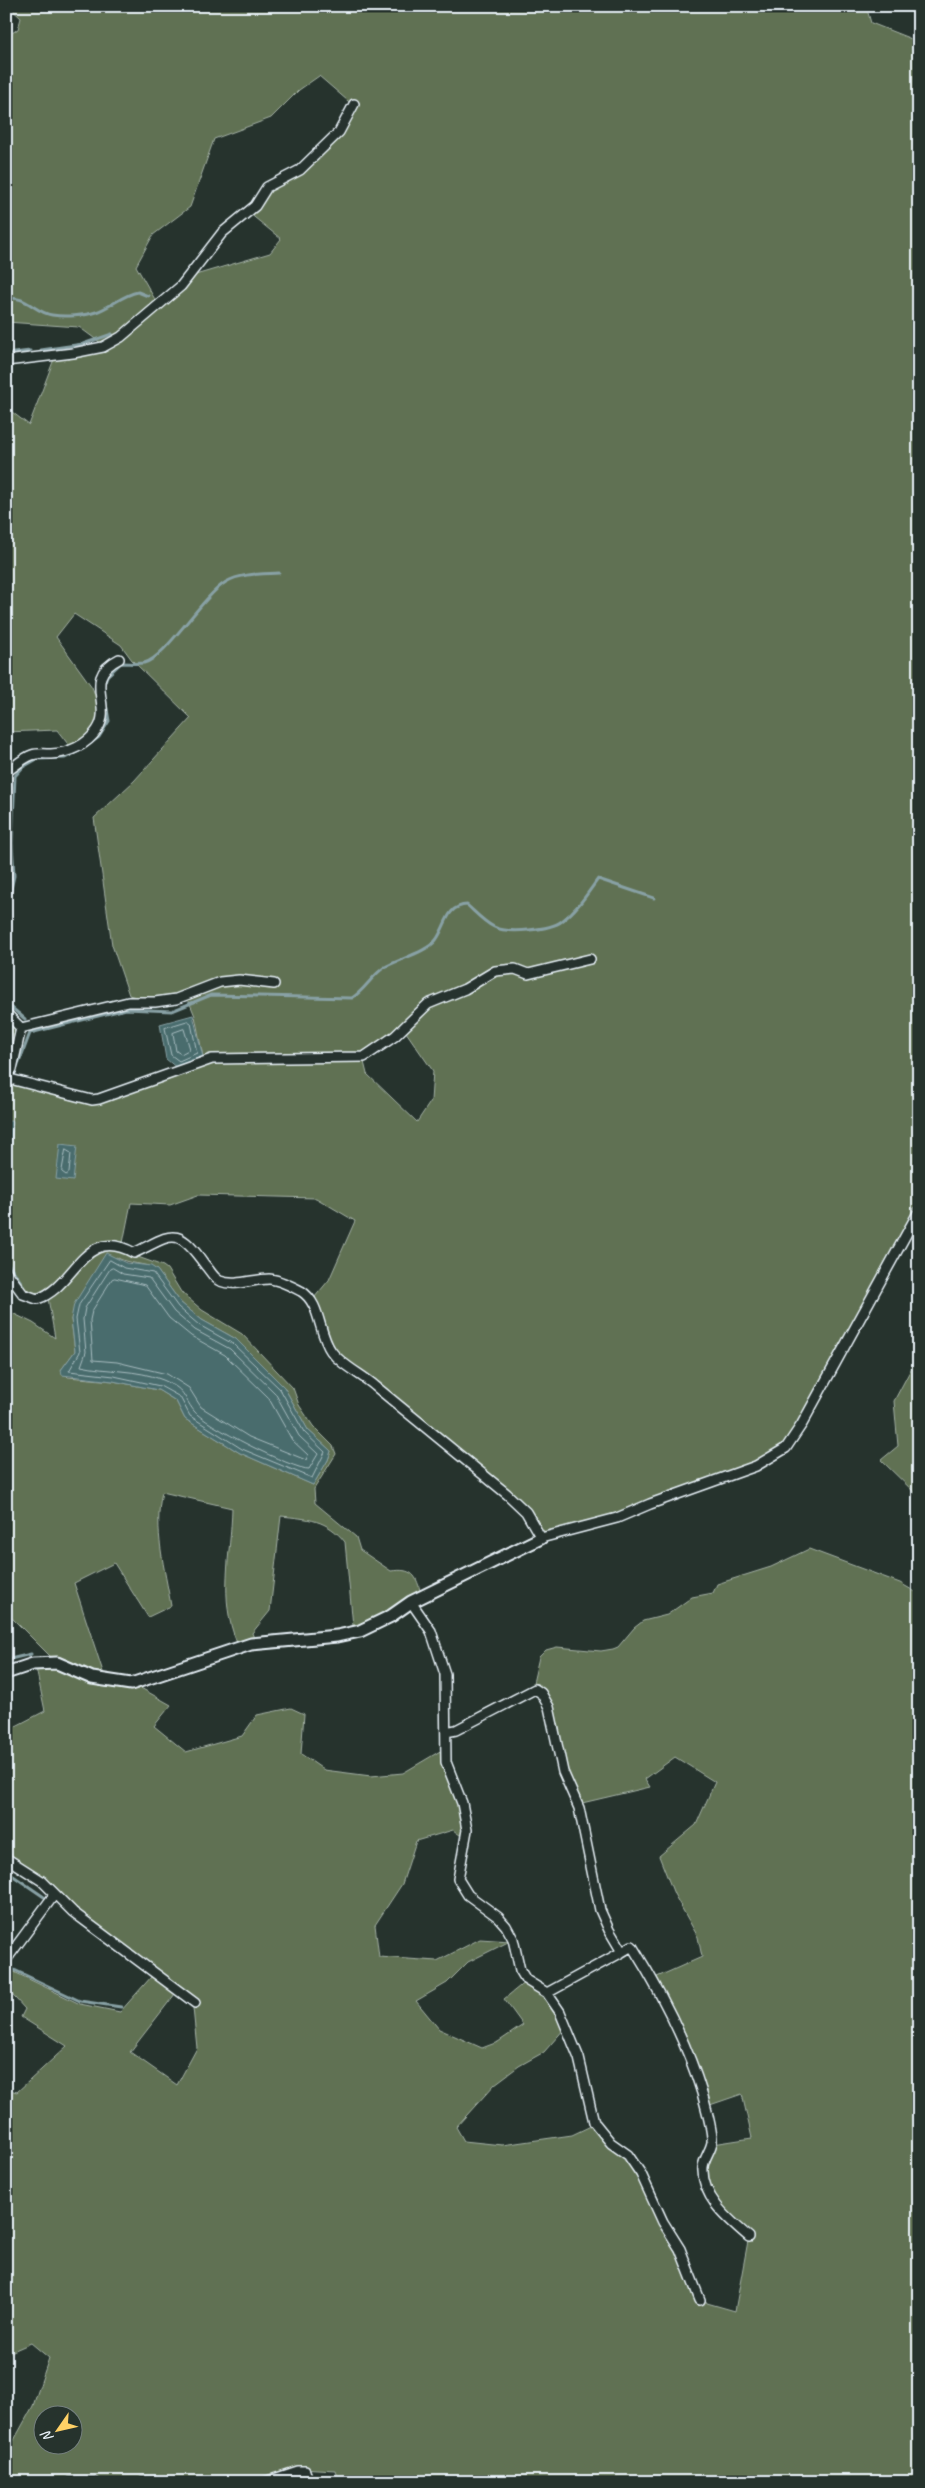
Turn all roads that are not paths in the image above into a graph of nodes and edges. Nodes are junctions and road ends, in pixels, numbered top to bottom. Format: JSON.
{"nodes":[{"id":1,"x":354,"y":104,"type":"dead end"},
{"id":2,"x":6,"y":361,"type":"edge"},
{"id":3,"x":119,"y":659,"type":"dead end"},
{"id":4,"x":6,"y":772,"type":"edge"},
{"id":5,"x":6,"y":872,"type":"edge"},
{"id":6,"x":6,"y":878,"type":"edge"},
{"id":7,"x":590,"y":959,"type":"dead end"},
{"id":8,"x":274,"y":984,"type":"dead end"},
{"id":9,"x":6,"y":1013,"type":"edge"},
{"id":10,"x":21,"y":1028,"type":"junction"},
{"id":11,"x":6,"y":1077,"type":"edge"},
{"id":12,"x":919,"y":1211,"type":"edge"},
{"id":13,"x":6,"y":1271,"type":"edge"},
{"id":14,"x":540,"y":1538,"type":"junction"},
{"id":15,"x":411,"y":1602,"type":"junction"},
{"id":16,"x":6,"y":1673,"type":"edge"},
{"id":17,"x":446,"y":1732,"type":"junction"},
{"id":18,"x":6,"y":1858,"type":"edge"},
{"id":19,"x":54,"y":1895,"type":"junction"},
{"id":20,"x":622,"y":1952,"type":"junction"},
{"id":21,"x":6,"y":1960,"type":"edge"},
{"id":22,"x":547,"y":1993,"type":"junction"},
{"id":23,"x":195,"y":2003,"type":"dead end"},
{"id":24,"x":749,"y":2237,"type":"dead end"},
{"id":25,"x":700,"y":2300,"type":"dead end"},
{"id":26,"x":70,"y":2482,"type":"edge"},
{"id":27,"x":94,"y":2482,"type":"edge"},
{"id":28,"x":143,"y":2482,"type":"edge"},
{"id":29,"x":166,"y":2482,"type":"edge"},
{"id":30,"x":265,"y":2482,"type":"edge"},
{"id":31,"x":309,"y":2482,"type":"edge"}],
"edges":[{"from":1,"to":2,"type":"street"},
{"from":3,"to":4,"type":"street"},
{"from":5,"to":6,"type":"street"},
{"from":7,"to":11,"type":"street"},
{"from":8,"to":10,"type":"street"},
{"from":9,"to":10,"type":"street"},
{"from":10,"to":11,"type":"street"},
{"from":12,"to":14,"type":"street"},
{"from":13,"to":14,"type":"street"},
{"from":14,"to":15,"type":"street"},
{"from":15,"to":16,"type":"street"},
{"from":15,"to":17,"type":"street"},
{"from":17,"to":20,"type":"street"},
{"from":17,"to":22,"type":"street"},
{"from":18,"to":19,"type":"street"},
{"from":19,"to":21,"type":"street"},
{"from":19,"to":23,"type":"street"},
{"from":20,"to":22,"type":"street"},
{"from":20,"to":24,"type":"street"},
{"from":22,"to":25,"type":"street"},
{"from":26,"to":27,"type":"street"},
{"from":28,"to":29,"type":"street"},
{"from":30,"to":31,"type":"street"}]}
